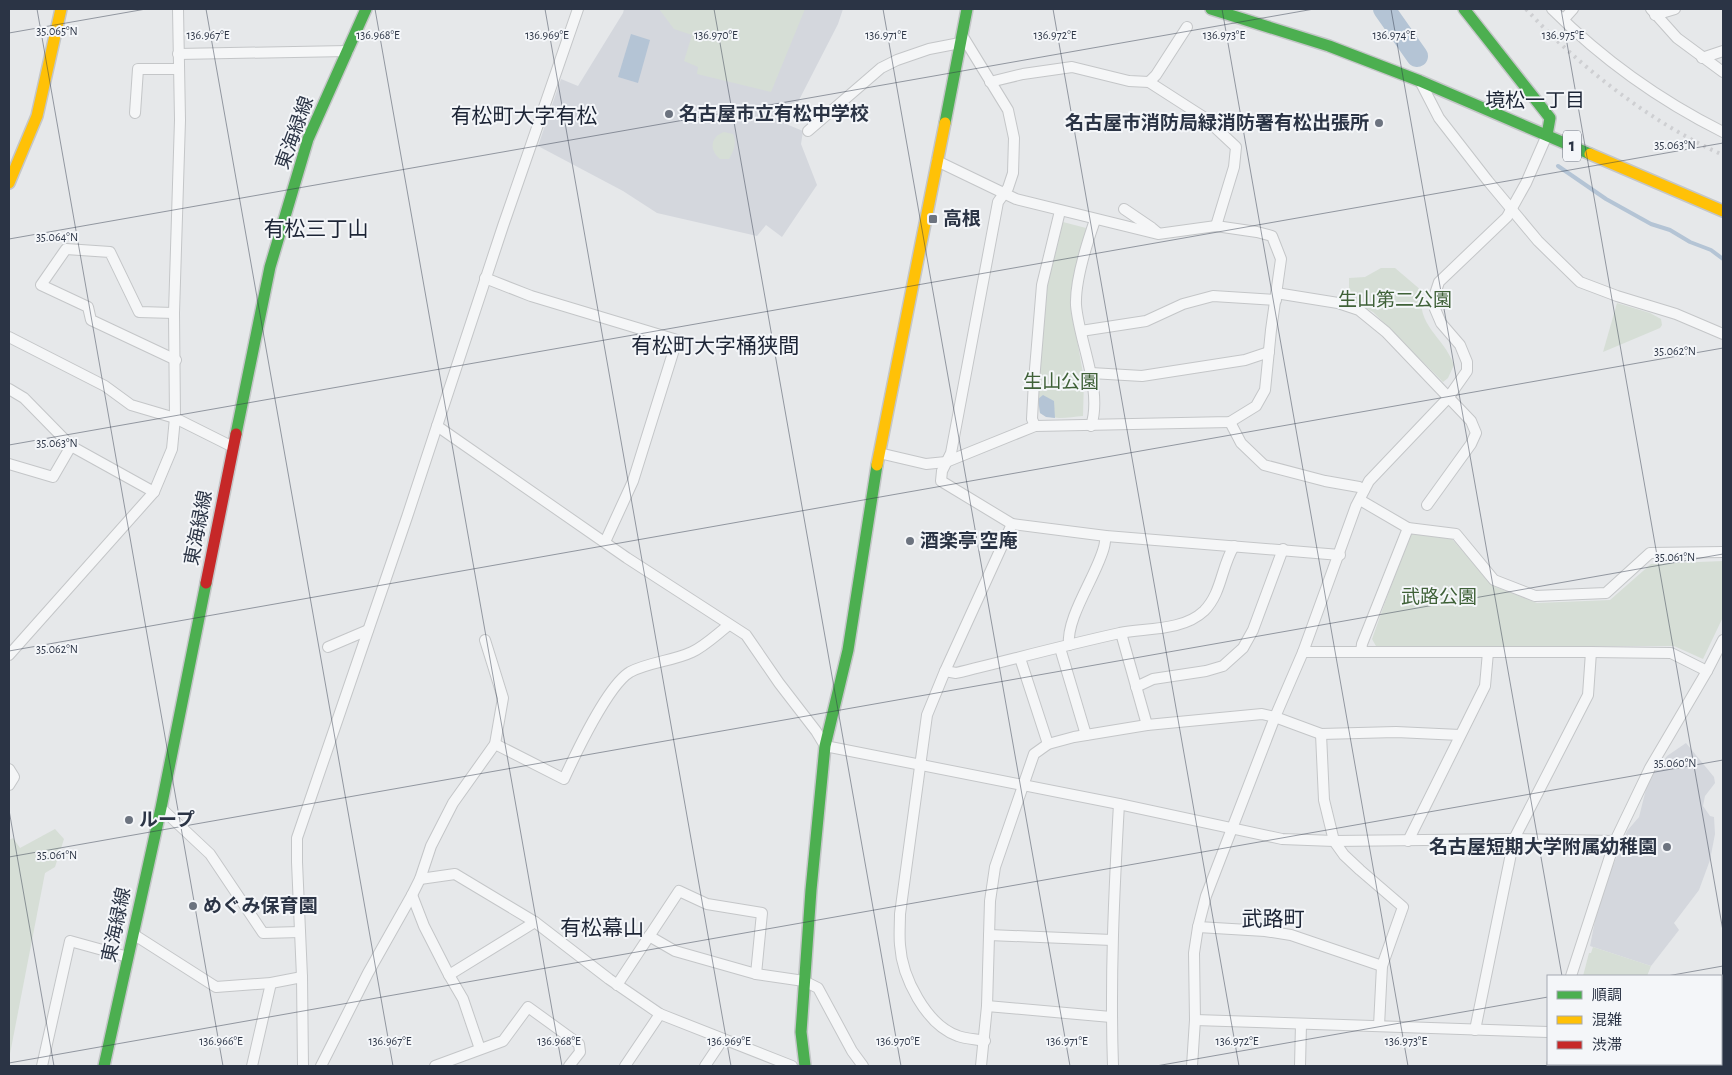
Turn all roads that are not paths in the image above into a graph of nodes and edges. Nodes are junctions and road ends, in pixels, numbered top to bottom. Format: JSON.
{"nodes":[{"id":1,"x":61,"y":9,"type":"edge"},
{"id":2,"x":178,"y":9,"type":"edge"},
{"id":3,"x":366,"y":9,"type":"edge"},
{"id":4,"x":578,"y":9,"type":"edge"},
{"id":5,"x":967,"y":9,"type":"edge"},
{"id":6,"x":1210,"y":9,"type":"edge"},
{"id":7,"x":1464,"y":9,"type":"edge"},
{"id":8,"x":1552,"y":9,"type":"edge"},
{"id":9,"x":1573,"y":9,"type":"edge"},
{"id":10,"x":1675,"y":9,"type":"edge"},
{"id":11,"x":1653,"y":12,"type":"edge"},
{"id":12,"x":1564,"y":19,"type":"junction"},
{"id":13,"x":1187,"y":27,"type":"dead end"},
{"id":14,"x":961,"y":39,"type":"junction"},
{"id":15,"x":348,"y":51,"type":"junction"},
{"id":16,"x":1723,"y":51,"type":"edge"},
{"id":17,"x":178,"y":54,"type":"junction"},
{"id":18,"x":1702,"y":58,"type":"junction"},
{"id":19,"x":178,"y":69,"type":"junction"},
{"id":20,"x":1723,"y":72,"type":"edge"},
{"id":21,"x":1420,"y":81,"type":"junction"},
{"id":22,"x":990,"y":82,"type":"junction"},
{"id":23,"x":1149,"y":82,"type":"junction"},
{"id":24,"x":135,"y":113,"type":"dead end"},
{"id":25,"x":808,"y":131,"type":"dead end"},
{"id":26,"x":1723,"y":132,"type":"edge"},
{"id":27,"x":1547,"y":135,"type":"junction"},
{"id":28,"x":938,"y":161,"type":"junction"},
{"id":29,"x":12,"y":168,"type":"edge"},
{"id":30,"x":9,"y":184,"type":"edge"},
{"id":31,"x":1004,"y":195,"type":"junction"},
{"id":32,"x":1124,"y":210,"type":"dead end"},
{"id":33,"x":1512,"y":210,"type":"junction"},
{"id":34,"x":1723,"y":210,"type":"edge"},
{"id":35,"x":1060,"y":211,"type":"junction"},
{"id":36,"x":1095,"y":220,"type":"junction"},
{"id":37,"x":1216,"y":226,"type":"junction"},
{"id":38,"x":1158,"y":234,"type":"junction"},
{"id":39,"x":485,"y":278,"type":"junction"},
{"id":40,"x":1276,"y":297,"type":"junction"},
{"id":41,"x":174,"y":313,"type":"junction"},
{"id":42,"x":1081,"y":331,"type":"junction"},
{"id":43,"x":1723,"y":334,"type":"edge"},
{"id":44,"x":9,"y":337,"type":"edge"},
{"id":45,"x":1269,"y":352,"type":"junction"},
{"id":46,"x":176,"y":360,"type":"junction"},
{"id":47,"x":1091,"y":373,"type":"junction"},
{"id":48,"x":9,"y":389,"type":"edge"},
{"id":49,"x":1448,"y":398,"type":"junction"},
{"id":50,"x":175,"y":418,"type":"junction"},
{"id":51,"x":1230,"y":422,"type":"junction"},
{"id":52,"x":437,"y":426,"type":"junction"},
{"id":53,"x":1035,"y":426,"type":"junction"},
{"id":54,"x":1091,"y":426,"type":"junction"},
{"id":55,"x":71,"y":446,"type":"junction"},
{"id":56,"x":233,"y":447,"type":"junction"},
{"id":57,"x":879,"y":453,"type":"junction"},
{"id":58,"x":946,"y":462,"type":"junction"},
{"id":59,"x":9,"y":464,"type":"edge"},
{"id":60,"x":154,"y":492,"type":"junction"},
{"id":61,"x":1362,"y":495,"type":"junction"},
{"id":62,"x":1427,"y":505,"type":"dead end"},
{"id":63,"x":1012,"y":524,"type":"junction"},
{"id":64,"x":1408,"y":528,"type":"junction"},
{"id":65,"x":1106,"y":536,"type":"junction"},
{"id":66,"x":605,"y":542,"type":"junction"},
{"id":67,"x":1234,"y":546,"type":"junction"},
{"id":68,"x":1284,"y":549,"type":"junction"},
{"id":69,"x":1723,"y":552,"type":"edge"},
{"id":70,"x":1340,"y":554,"type":"junction"},
{"id":71,"x":729,"y":626,"type":"junction"},
{"id":72,"x":368,"y":630,"type":"junction"},
{"id":73,"x":1121,"y":633,"type":"junction"},
{"id":74,"x":484,"y":640,"type":"dead end"},
{"id":75,"x":1723,"y":640,"type":"edge"},
{"id":76,"x":328,"y":647,"type":"dead end"},
{"id":77,"x":1065,"y":647,"type":"junction"},
{"id":78,"x":1303,"y":652,"type":"junction"},
{"id":79,"x":1361,"y":652,"type":"junction"},
{"id":80,"x":1488,"y":652,"type":"junction"},
{"id":81,"x":1591,"y":652,"type":"junction"},
{"id":82,"x":9,"y":655,"type":"edge"},
{"id":83,"x":1020,"y":658,"type":"junction"},
{"id":84,"x":944,"y":671,"type":"junction"},
{"id":85,"x":1708,"y":672,"type":"junction"},
{"id":86,"x":1136,"y":687,"type":"junction"},
{"id":87,"x":1276,"y":717,"type":"junction"},
{"id":88,"x":1147,"y":725,"type":"junction"},
{"id":89,"x":1321,"y":734,"type":"junction"},
{"id":90,"x":1086,"y":735,"type":"junction"},
{"id":91,"x":1460,"y":735,"type":"junction"},
{"id":92,"x":495,"y":744,"type":"junction"},
{"id":93,"x":1048,"y":744,"type":"junction"},
{"id":94,"x":825,"y":746,"type":"junction"},
{"id":95,"x":921,"y":764,"type":"junction"},
{"id":96,"x":9,"y":769,"type":"edge"},
{"id":97,"x":9,"y":785,"type":"edge"},
{"id":98,"x":1022,"y":785,"type":"junction"},
{"id":99,"x":1119,"y":804,"type":"junction"},
{"id":100,"x":160,"y":808,"type":"junction"},
{"id":101,"x":1231,"y":828,"type":"junction"},
{"id":102,"x":1514,"y":839,"type":"junction"},
{"id":103,"x":1334,"y":841,"type":"junction"},
{"id":104,"x":1408,"y":841,"type":"junction"},
{"id":105,"x":1615,"y":841,"type":"junction"},
{"id":106,"x":420,"y":879,"type":"junction"},
{"id":107,"x":412,"y":894,"type":"junction"},
{"id":108,"x":535,"y":922,"type":"junction"},
{"id":109,"x":1198,"y":927,"type":"junction"},
{"id":110,"x":300,"y":932,"type":"junction"},
{"id":111,"x":133,"y":934,"type":"junction"},
{"id":112,"x":649,"y":936,"type":"junction"},
{"id":113,"x":989,"y":936,"type":"junction"},
{"id":114,"x":1112,"y":940,"type":"junction"},
{"id":115,"x":128,"y":957,"type":"junction"},
{"id":116,"x":1382,"y":966,"type":"junction"},
{"id":117,"x":756,"y":974,"type":"junction"},
{"id":118,"x":448,"y":975,"type":"junction"},
{"id":119,"x":1571,"y":975,"type":"edge"},
{"id":120,"x":302,"y":977,"type":"junction"},
{"id":121,"x":804,"y":981,"type":"junction"},
{"id":122,"x":271,"y":983,"type":"junction"},
{"id":123,"x":617,"y":985,"type":"junction"},
{"id":124,"x":987,"y":1006,"type":"junction"},
{"id":125,"x":660,"y":1014,"type":"junction"},
{"id":126,"x":1111,"y":1017,"type":"junction"},
{"id":127,"x":1195,"y":1020,"type":"junction"},
{"id":128,"x":1301,"y":1024,"type":"junction"},
{"id":129,"x":1379,"y":1026,"type":"junction"},
{"id":130,"x":1475,"y":1030,"type":"junction"},
{"id":131,"x":1547,"y":1032,"type":"edge"},
{"id":132,"x":723,"y":1039,"type":"junction"},
{"id":133,"x":985,"y":1041,"type":"junction"},
{"id":134,"x":480,"y":1049,"type":"junction"},
{"id":135,"x":42,"y":1066,"type":"edge"},
{"id":136,"x":104,"y":1066,"type":"edge"},
{"id":137,"x":252,"y":1066,"type":"edge"},
{"id":138,"x":303,"y":1066,"type":"edge"},
{"id":139,"x":321,"y":1066,"type":"edge"},
{"id":140,"x":435,"y":1066,"type":"edge"},
{"id":141,"x":569,"y":1066,"type":"edge"},
{"id":142,"x":625,"y":1066,"type":"edge"},
{"id":143,"x":705,"y":1066,"type":"edge"},
{"id":144,"x":792,"y":1066,"type":"edge"},
{"id":145,"x":805,"y":1066,"type":"edge"},
{"id":146,"x":863,"y":1066,"type":"edge"},
{"id":147,"x":981,"y":1066,"type":"edge"},
{"id":148,"x":1113,"y":1066,"type":"edge"},
{"id":149,"x":1192,"y":1066,"type":"edge"},
{"id":150,"x":1300,"y":1066,"type":"edge"}],
"edges":[{"from":1,"to":29,"type":"main road"},
{"from":2,"to":17,"type":"street"},
{"from":3,"to":15,"type":"main road","name":"東海緑線"},
{"from":4,"to":39,"type":"street"},
{"from":5,"to":14,"type":"main road"},
{"from":6,"to":21,"type":"main road","number":"1"},
{"from":7,"to":27,"type":"main road"},
{"from":8,"to":12,"type":"street"},
{"from":9,"to":12,"type":"street"},
{"from":10,"to":11,"type":"street"},
{"from":11,"to":18,"type":"street"},
{"from":12,"to":26,"type":"street"},
{"from":13,"to":23,"type":"street"},
{"from":14,"to":22,"type":"street"},
{"from":14,"to":25,"type":"street"},
{"from":14,"to":28,"type":"main road"},
{"from":15,"to":17,"type":"street"},
{"from":15,"to":56,"type":"main road","name":"東海緑線"},
{"from":16,"to":18,"type":"street"},
{"from":17,"to":19,"type":"street"},
{"from":18,"to":20,"type":"street"},
{"from":19,"to":24,"type":"street"},
{"from":19,"to":41,"type":"street"},
{"from":21,"to":27,"type":"main road","number":"1"},
{"from":21,"to":33,"type":"street"},
{"from":22,"to":23,"type":"street"},
{"from":22,"to":31,"type":"street"},
{"from":23,"to":37,"type":"street"},
{"from":27,"to":33,"type":"street"},
{"from":27,"to":34,"type":"main road","number":"1"},
{"from":28,"to":31,"type":"street"},
{"from":28,"to":57,"type":"main road"},
{"from":29,"to":30,"type":"main road"},
{"from":31,"to":35,"type":"street"},
{"from":31,"to":58,"type":"street"},
{"from":32,"to":38,"type":"street"},
{"from":33,"to":43,"type":"street"},
{"from":33,"to":49,"type":"street"},
{"from":35,"to":36,"type":"street"},
{"from":35,"to":53,"type":"street"},
{"from":36,"to":38,"type":"street"},
{"from":36,"to":42,"type":"street"},
{"from":37,"to":38,"type":"street"},
{"from":37,"to":40,"type":"street"},
{"from":39,"to":52,"type":"street"},
{"from":39,"to":66,"type":"street"},
{"from":40,"to":42,"type":"street"},
{"from":40,"to":45,"type":"street"},
{"from":40,"to":49,"type":"street"},
{"from":41,"to":46,"type":"street"},
{"from":41,"to":46,"type":"street"},
{"from":42,"to":47,"type":"street"},
{"from":44,"to":50,"type":"street"},
{"from":45,"to":47,"type":"street"},
{"from":45,"to":51,"type":"street"},
{"from":46,"to":50,"type":"street"},
{"from":47,"to":54,"type":"street"},
{"from":48,"to":55,"type":"street"},
{"from":49,"to":61,"type":"street"},
{"from":49,"to":62,"type":"street"},
{"from":50,"to":56,"type":"street"},
{"from":50,"to":60,"type":"street"},
{"from":51,"to":54,"type":"street"},
{"from":51,"to":61,"type":"street"},
{"from":52,"to":66,"type":"street"},
{"from":52,"to":72,"type":"street"},
{"from":53,"to":54,"type":"street"},
{"from":53,"to":58,"type":"street"},
{"from":55,"to":59,"type":"street"},
{"from":55,"to":60,"type":"street"},
{"from":56,"to":100,"type":"main road","name":"東海緑線"},
{"from":57,"to":58,"type":"street"},
{"from":57,"to":94,"type":"main road"},
{"from":58,"to":63,"type":"street"},
{"from":60,"to":82,"type":"street"},
{"from":61,"to":64,"type":"street"},
{"from":61,"to":70,"type":"street"},
{"from":63,"to":65,"type":"street"},
{"from":63,"to":84,"type":"street"},
{"from":64,"to":69,"type":"street"},
{"from":64,"to":79,"type":"street"},
{"from":65,"to":67,"type":"street"},
{"from":65,"to":77,"type":"street"},
{"from":66,"to":71,"type":"street"},
{"from":67,"to":68,"type":"street"},
{"from":67,"to":73,"type":"street"},
{"from":68,"to":70,"type":"street"},
{"from":68,"to":86,"type":"street"},
{"from":70,"to":78,"type":"street"},
{"from":71,"to":92,"type":"street"},
{"from":71,"to":94,"type":"street"},
{"from":72,"to":76,"type":"street"},
{"from":72,"to":110,"type":"street"},
{"from":73,"to":77,"type":"street"},
{"from":73,"to":86,"type":"street"},
{"from":74,"to":92,"type":"street"},
{"from":75,"to":85,"type":"street"},
{"from":77,"to":83,"type":"street"},
{"from":77,"to":90,"type":"street"},
{"from":78,"to":79,"type":"street"},
{"from":78,"to":87,"type":"street"},
{"from":79,"to":80,"type":"street"},
{"from":80,"to":81,"type":"street"},
{"from":80,"to":91,"type":"street"},
{"from":81,"to":85,"type":"street"},
{"from":81,"to":102,"type":"street"},
{"from":83,"to":84,"type":"street"},
{"from":83,"to":93,"type":"street"},
{"from":84,"to":95,"type":"street"},
{"from":85,"to":105,"type":"street"},
{"from":86,"to":88,"type":"street"},
{"from":87,"to":88,"type":"street"},
{"from":87,"to":89,"type":"street"},
{"from":87,"to":101,"type":"street"},
{"from":88,"to":90,"type":"street"},
{"from":89,"to":91,"type":"street"},
{"from":89,"to":103,"type":"street"},
{"from":90,"to":93,"type":"street"},
{"from":91,"to":104,"type":"street"},
{"from":92,"to":106,"type":"street"},
{"from":93,"to":98,"type":"street"},
{"from":94,"to":95,"type":"street"},
{"from":94,"to":121,"type":"main road"},
{"from":95,"to":98,"type":"street"},
{"from":95,"to":133,"type":"street"},
{"from":96,"to":97,"type":"street"},
{"from":98,"to":99,"type":"street"},
{"from":98,"to":113,"type":"street"},
{"from":99,"to":101,"type":"street"},
{"from":99,"to":114,"type":"street"},
{"from":100,"to":110,"type":"street"},
{"from":100,"to":111,"type":"main road","name":"東海緑線"},
{"from":101,"to":103,"type":"street"},
{"from":101,"to":109,"type":"street"},
{"from":102,"to":104,"type":"street"},
{"from":102,"to":105,"type":"street"},
{"from":102,"to":130,"type":"street"},
{"from":103,"to":104,"type":"street"},
{"from":103,"to":116,"type":"street"},
{"from":105,"to":119,"type":"street"},
{"from":106,"to":107,"type":"street"},
{"from":106,"to":108,"type":"street"},
{"from":107,"to":118,"type":"street"},
{"from":107,"to":139,"type":"street"},
{"from":108,"to":118,"type":"street"},
{"from":108,"to":123,"type":"street"},
{"from":109,"to":116,"type":"street"},
{"from":109,"to":127,"type":"street"},
{"from":110,"to":120,"type":"street"},
{"from":111,"to":115,"type":"main road","name":"東海緑線"},
{"from":111,"to":122,"type":"street"},
{"from":112,"to":117,"type":"street"},
{"from":112,"to":117,"type":"street"},
{"from":112,"to":123,"type":"street"},
{"from":113,"to":114,"type":"street"},
{"from":113,"to":124,"type":"street"},
{"from":114,"to":126,"type":"street"},
{"from":115,"to":135,"type":"street"},
{"from":115,"to":136,"type":"main road","name":"東海緑線"},
{"from":116,"to":129,"type":"street"},
{"from":117,"to":121,"type":"street"},
{"from":118,"to":134,"type":"street"},
{"from":120,"to":122,"type":"street"},
{"from":120,"to":138,"type":"street"},
{"from":121,"to":145,"type":"main road"},
{"from":121,"to":146,"type":"street"},
{"from":122,"to":137,"type":"street"},
{"from":123,"to":125,"type":"street"},
{"from":124,"to":126,"type":"street"},
{"from":124,"to":133,"type":"street"},
{"from":125,"to":132,"type":"street"},
{"from":125,"to":142,"type":"street"},
{"from":126,"to":148,"type":"street"},
{"from":127,"to":128,"type":"street"},
{"from":127,"to":149,"type":"street"},
{"from":128,"to":129,"type":"street"},
{"from":128,"to":150,"type":"street"},
{"from":129,"to":130,"type":"street"},
{"from":130,"to":131,"type":"street"},
{"from":132,"to":143,"type":"street"},
{"from":132,"to":144,"type":"street"},
{"from":133,"to":147,"type":"street"},
{"from":134,"to":140,"type":"street"},
{"from":134,"to":141,"type":"street"}]}
